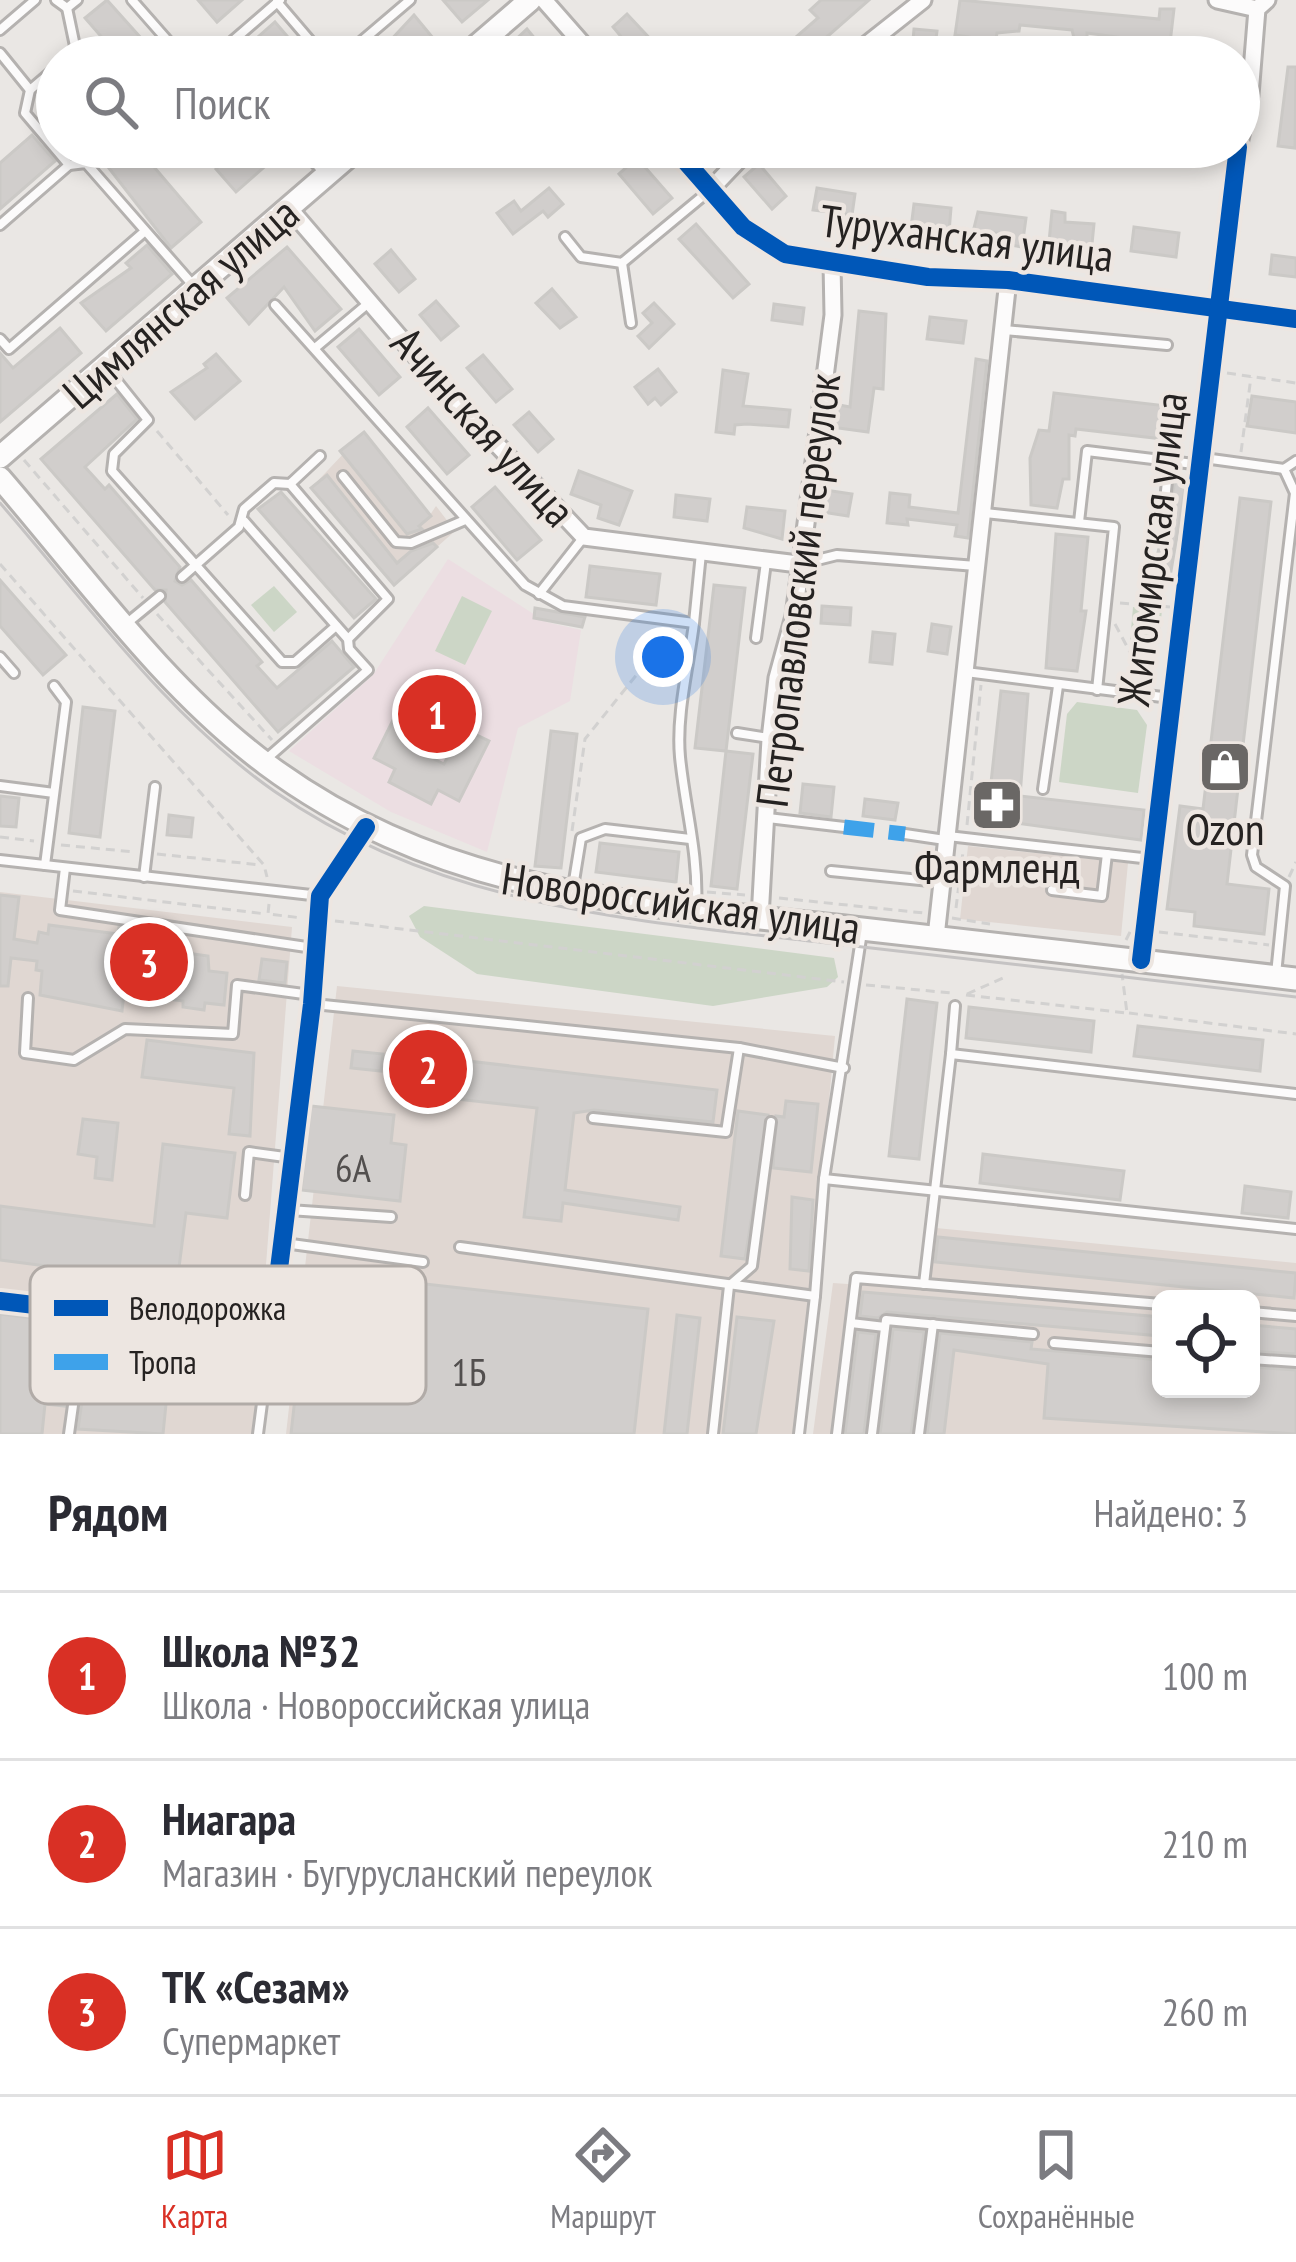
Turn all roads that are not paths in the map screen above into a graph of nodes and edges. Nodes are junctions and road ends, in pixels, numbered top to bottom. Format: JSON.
{"nodes":[{"id":1,"x":35,"y":0,"type":"edge"},
{"id":2,"x":56,"y":0,"type":"edge"},
{"id":3,"x":77,"y":0,"type":"edge"},
{"id":4,"x":132,"y":0,"type":"edge"},
{"id":5,"x":410,"y":0,"type":"edge"},
{"id":6,"x":530,"y":0,"type":"edge"},
{"id":7,"x":544,"y":0,"type":"edge"},
{"id":8,"x":923,"y":0,"type":"edge"},
{"id":9,"x":1217,"y":0,"type":"edge"},
{"id":10,"x":274,"y":2,"type":"edge"},
{"id":11,"x":1262,"y":4,"type":"edge"},
{"id":12,"x":67,"y":8,"type":"junction"},
{"id":13,"x":0,"y":30,"type":"edge"},
{"id":14,"x":73,"y":36,"type":"edge"},
{"id":15,"x":164,"y":36,"type":"edge"},
{"id":16,"x":237,"y":36,"type":"edge"},
{"id":17,"x":305,"y":36,"type":"edge"},
{"id":18,"x":368,"y":36,"type":"edge"},
{"id":19,"x":488,"y":36,"type":"edge"},
{"id":20,"x":576,"y":36,"type":"edge"},
{"id":21,"x":878,"y":36,"type":"edge"},
{"id":22,"x":1258,"y":36,"type":"edge"},
{"id":23,"x":0,"y":53,"type":"edge"},
{"id":24,"x":36,"y":84,"type":"edge"},
{"id":25,"x":29,"y":90,"type":"junction"},
{"id":26,"x":36,"y":126,"type":"edge"},
{"id":27,"x":66,"y":168,"type":"edge"},
{"id":28,"x":89,"y":168,"type":"edge"},
{"id":29,"x":319,"y":168,"type":"edge"},
{"id":30,"x":335,"y":168,"type":"edge"},
{"id":31,"x":691,"y":168,"type":"edge"},
{"id":32,"x":731,"y":168,"type":"edge"},
{"id":33,"x":1236,"y":168,"type":"edge"},
{"id":34,"x":326,"y":176,"type":"junction"},
{"id":35,"x":710,"y":190,"type":"junction"},
{"id":36,"x":289,"y":208,"type":"junction"},
{"id":37,"x":0,"y":225,"type":"edge"},
{"id":38,"x":144,"y":232,"type":"junction"},
{"id":39,"x":565,"y":237,"type":"dead end"},
{"id":40,"x":622,"y":263,"type":"junction"},
{"id":41,"x":832,"y":263,"type":"junction"},
{"id":42,"x":1008,"y":280,"type":"junction"},
{"id":43,"x":196,"y":288,"type":"junction"},
{"id":44,"x":373,"y":300,"type":"junction"},
{"id":45,"x":275,"y":305,"type":"dead end"},
{"id":46,"x":1220,"y":308,"type":"junction"},
{"id":47,"x":1296,"y":319,"type":"edge"},
{"id":48,"x":631,"y":323,"type":"dead end"},
{"id":49,"x":1003,"y":330,"type":"junction"},
{"id":50,"x":0,"y":339,"type":"edge"},
{"id":51,"x":1167,"y":345,"type":"dead end"},
{"id":52,"x":316,"y":348,"type":"junction"},
{"id":53,"x":105,"y":367,"type":"junction"},
{"id":54,"x":7,"y":452,"type":"edge"},
{"id":55,"x":320,"y":456,"type":"dead end"},
{"id":56,"x":1296,"y":460,"type":"edge"},
{"id":57,"x":1169,"y":461,"type":"junction"},
{"id":58,"x":1203,"y":462,"type":"junction"},
{"id":59,"x":1284,"y":469,"type":"junction"},
{"id":60,"x":343,"y":476,"type":"dead end"},
{"id":61,"x":0,"y":478,"type":"edge"},
{"id":62,"x":290,"y":484,"type":"junction"},
{"id":63,"x":1165,"y":501,"type":"dead end"},
{"id":64,"x":984,"y":512,"type":"junction"},
{"id":65,"x":465,"y":520,"type":"junction"},
{"id":66,"x":1079,"y":522,"type":"junction"},
{"id":67,"x":241,"y":524,"type":"junction"},
{"id":68,"x":584,"y":537,"type":"junction"},
{"id":69,"x":1293,"y":543,"type":"edge"},
{"id":70,"x":701,"y":551,"type":"junction"},
{"id":71,"x":766,"y":560,"type":"junction"},
{"id":72,"x":197,"y":563,"type":"junction"},
{"id":73,"x":798,"y":564,"type":"junction"},
{"id":74,"x":977,"y":566,"type":"junction"},
{"id":75,"x":182,"y":577,"type":"dead end"},
{"id":76,"x":539,"y":594,"type":"junction"},
{"id":77,"x":160,"y":596,"type":"dead end"},
{"id":78,"x":694,"y":623,"type":"junction"},
{"id":79,"x":126,"y":624,"type":"junction"},
{"id":80,"x":336,"y":626,"type":"junction"},
{"id":81,"x":756,"y":638,"type":"dead end"},
{"id":82,"x":348,"y":639,"type":"junction"},
{"id":83,"x":0,"y":657,"type":"edge"},
{"id":84,"x":966,"y":672,"type":"junction"},
{"id":85,"x":14,"y":673,"type":"dead end"},
{"id":86,"x":54,"y":686,"type":"dead end"},
{"id":87,"x":1058,"y":686,"type":"junction"},
{"id":88,"x":1097,"y":690,"type":"junction"},
{"id":89,"x":1172,"y":698,"type":"junction"},
{"id":90,"x":737,"y":733,"type":"dead end"},
{"id":91,"x":770,"y":739,"type":"junction"},
{"id":92,"x":271,"y":755,"type":"junction"},
{"id":93,"x":0,"y":786,"type":"edge"},
{"id":94,"x":155,"y":787,"type":"dead end"},
{"id":95,"x":1043,"y":789,"type":"dead end"},
{"id":96,"x":54,"y":793,"type":"junction"},
{"id":97,"x":766,"y":818,"type":"junction"},
{"id":98,"x":844,"y":826,"type":"dead end"},
{"id":99,"x":366,"y":827,"type":"junction"},
{"id":100,"x":905,"y":834,"type":"dead end"},
{"id":101,"x":947,"y":838,"type":"junction"},
{"id":102,"x":690,"y":839,"type":"junction"},
{"id":103,"x":1107,"y":854,"type":"junction"},
{"id":104,"x":1151,"y":859,"type":"junction"},
{"id":105,"x":0,"y":860,"type":"edge"},
{"id":106,"x":45,"y":866,"type":"junction"},
{"id":107,"x":64,"y":868,"type":"junction"},
{"id":108,"x":831,"y":871,"type":"dead end"},
{"id":109,"x":143,"y":877,"type":"junction"},
{"id":110,"x":941,"y":882,"type":"junction"},
{"id":111,"x":1290,"y":887,"type":"edge"},
{"id":112,"x":1052,"y":890,"type":"dead end"},
{"id":113,"x":572,"y":895,"type":"junction"},
{"id":114,"x":320,"y":896,"type":"junction"},
{"id":115,"x":696,"y":901,"type":"junction"},
{"id":116,"x":761,"y":907,"type":"junction"},
{"id":117,"x":937,"y":926,"type":"junction"},
{"id":118,"x":862,"y":929,"type":"junction"},
{"id":119,"x":316,"y":948,"type":"junction"},
{"id":120,"x":1133,"y":959,"type":"junction"},
{"id":121,"x":1286,"y":977,"type":"edge"},
{"id":122,"x":28,"y":998,"type":"dead end"},
{"id":123,"x":312,"y":999,"type":"junction"},
{"id":124,"x":956,"y":1006,"type":"dead end"},
{"id":125,"x":739,"y":1048,"type":"junction"},
{"id":126,"x":950,"y":1054,"type":"junction"},
{"id":127,"x":844,"y":1068,"type":"junction"},
{"id":128,"x":1296,"y":1094,"type":"edge"},
{"id":129,"x":592,"y":1118,"type":"dead end"},
{"id":130,"x":771,"y":1122,"type":"dead end"},
{"id":131,"x":294,"y":1159,"type":"junction"},
{"id":132,"x":824,"y":1179,"type":"junction"},
{"id":133,"x":935,"y":1191,"type":"junction"},
{"id":134,"x":245,"y":1195,"type":"dead end"},
{"id":135,"x":287,"y":1210,"type":"junction"},
{"id":136,"x":391,"y":1217,"type":"dead end"},
{"id":137,"x":1296,"y":1229,"type":"edge"},
{"id":138,"x":283,"y":1243,"type":"junction"},
{"id":139,"x":460,"y":1247,"type":"dead end"},
{"id":140,"x":423,"y":1262,"type":"dead end"},
{"id":141,"x":280,"y":1266,"type":"edge"},
{"id":142,"x":924,"y":1284,"type":"junction"},
{"id":143,"x":729,"y":1286,"type":"junction"},
{"id":144,"x":815,"y":1296,"type":"junction"},
{"id":145,"x":0,"y":1301,"type":"edge"},
{"id":146,"x":1152,"y":1303,"type":"edge"},
{"id":147,"x":30,"y":1304,"type":"edge"},
{"id":148,"x":1260,"y":1313,"type":"edge"},
{"id":149,"x":1296,"y":1316,"type":"edge"},
{"id":150,"x":851,"y":1323,"type":"junction"},
{"id":151,"x":933,"y":1324,"type":"junction"},
{"id":152,"x":885,"y":1327,"type":"junction"},
{"id":153,"x":1033,"y":1334,"type":"dead end"},
{"id":154,"x":1054,"y":1343,"type":"dead end"},
{"id":155,"x":1152,"y":1351,"type":"edge"},
{"id":156,"x":1260,"y":1360,"type":"edge"},
{"id":157,"x":1296,"y":1362,"type":"edge"},
{"id":158,"x":73,"y":1404,"type":"edge"},
{"id":159,"x":262,"y":1404,"type":"edge"},
{"id":160,"x":69,"y":1434,"type":"edge"},
{"id":161,"x":258,"y":1434,"type":"edge"},
{"id":162,"x":713,"y":1434,"type":"edge"},
{"id":163,"x":799,"y":1434,"type":"edge"},
{"id":164,"x":837,"y":1434,"type":"edge"},
{"id":165,"x":872,"y":1434,"type":"edge"},
{"id":166,"x":919,"y":1434,"type":"edge"}],
"edges":[{"from":1,"to":13,"type":"lane"},
{"from":2,"to":12,"type":"lane"},
{"from":3,"to":12,"type":"lane"},
{"from":4,"to":15,"type":"lane"},
{"from":5,"to":18,"type":"lane"},
{"from":6,"to":19,"type":"main road"},
{"from":7,"to":20,"type":"street"},
{"from":8,"to":21,"type":"street"},
{"from":9,"to":11,"type":"street"},
{"from":10,"to":16,"type":"lane"},
{"from":10,"to":17,"type":"lane"},
{"from":11,"to":22,"type":"street","name":"Житомирская улица"},
{"from":12,"to":14,"type":"lane"},
{"from":23,"to":25,"type":"lane"},
{"from":24,"to":25,"type":"lane"},
{"from":25,"to":26,"type":"lane"},
{"from":27,"to":37,"type":"lane"},
{"from":28,"to":38,"type":"lane"},
{"from":29,"to":34,"type":"lane"},
{"from":30,"to":34,"type":"main road","name":"Цимлянская улица"},
{"from":31,"to":35,"type":"street","name":"Туруханская улица"},
{"from":32,"to":35,"type":"street"},
{"from":33,"to":46,"type":"street","name":"Житомирская улица"},
{"from":34,"to":36,"type":"main road","name":"Цимлянская улица"},
{"from":35,"to":40,"type":"lane"},
{"from":35,"to":41,"type":"street","name":"Туруханская улица"},
{"from":36,"to":43,"type":"main road","name":"Цимлянская улица"},
{"from":36,"to":44,"type":"street","name":"Ачинская улица"},
{"from":38,"to":43,"type":"lane"},
{"from":38,"to":50,"type":"lane"},
{"from":39,"to":40,"type":"lane"},
{"from":40,"to":48,"type":"lane"},
{"from":41,"to":42,"type":"street","name":"Туруханская улица"},
{"from":41,"to":73,"type":"street","name":"Петропавловский переулок"},
{"from":42,"to":46,"type":"street","name":"Туруханская улица"},
{"from":42,"to":49,"type":"street"},
{"from":43,"to":53,"type":"main road","name":"Цимлянская улица"},
{"from":44,"to":52,"type":"lane"},
{"from":44,"to":68,"type":"street","name":"Ачинская улица"},
{"from":45,"to":52,"type":"lane"},
{"from":46,"to":47,"type":"street","name":"Туруханская улица"},
{"from":46,"to":58,"type":"street","name":"Житомирская улица"},
{"from":49,"to":51,"type":"lane"},
{"from":49,"to":64,"type":"street"},
{"from":52,"to":65,"type":"lane"},
{"from":53,"to":54,"type":"main road","name":"Цимлянская улица"},
{"from":53,"to":72,"type":"lane"},
{"from":55,"to":62,"type":"lane"},
{"from":56,"to":59,"type":"lane"},
{"from":57,"to":58,"type":"lane"},
{"from":57,"to":63,"type":"lane"},
{"from":57,"to":66,"type":"lane"},
{"from":58,"to":59,"type":"lane"},
{"from":58,"to":89,"type":"street","name":"Житомирская улица"},
{"from":59,"to":69,"type":"lane"},
{"from":60,"to":65,"type":"lane"},
{"from":61,"to":79,"type":"main road","name":"Новороссийская улица"},
{"from":62,"to":67,"type":"lane"},
{"from":62,"to":82,"type":"lane"},
{"from":64,"to":66,"type":"lane"},
{"from":64,"to":74,"type":"street"},
{"from":65,"to":76,"type":"lane"},
{"from":66,"to":88,"type":"lane"},
{"from":67,"to":72,"type":"lane"},
{"from":67,"to":80,"type":"lane"},
{"from":68,"to":70,"type":"street","name":"Ачинская улица"},
{"from":68,"to":76,"type":"lane"},
{"from":69,"to":111,"type":"lane"},
{"from":70,"to":71,"type":"street","name":"Ачинская улица"},
{"from":70,"to":78,"type":"lane"},
{"from":71,"to":73,"type":"street","name":"Ачинская улица"},
{"from":71,"to":81,"type":"lane"},
{"from":72,"to":75,"type":"lane"},
{"from":72,"to":80,"type":"lane"},
{"from":73,"to":74,"type":"lane"},
{"from":73,"to":91,"type":"street","name":"Петропавловский переулок"},
{"from":74,"to":84,"type":"street"},
{"from":76,"to":78,"type":"lane"},
{"from":77,"to":79,"type":"lane"},
{"from":78,"to":102,"type":"lane"},
{"from":79,"to":92,"type":"main road","name":"Новороссийская улица"},
{"from":80,"to":82,"type":"lane"},
{"from":82,"to":92,"type":"lane"},
{"from":83,"to":85,"type":"lane"},
{"from":84,"to":87,"type":"lane"},
{"from":84,"to":101,"type":"street"},
{"from":86,"to":96,"type":"lane"},
{"from":87,"to":88,"type":"lane"},
{"from":87,"to":95,"type":"lane"},
{"from":88,"to":89,"type":"lane"},
{"from":89,"to":104,"type":"street","name":"Житомирская улица"},
{"from":90,"to":91,"type":"lane"},
{"from":91,"to":97,"type":"street","name":"Петропавловский переулок"},
{"from":92,"to":99,"type":"main road","name":"Новороссийская улица"},
{"from":93,"to":96,"type":"lane"},
{"from":94,"to":109,"type":"lane"},
{"from":96,"to":106,"type":"lane"},
{"from":97,"to":98,"type":"lane"},
{"from":97,"to":116,"type":"street","name":"Петропавловский переулок"},
{"from":99,"to":113,"type":"main road","name":"Новороссийская улица"},
{"from":99,"to":114,"type":"street"},
{"from":100,"to":101,"type":"lane"},
{"from":101,"to":103,"type":"lane"},
{"from":101,"to":110,"type":"street"},
{"from":102,"to":113,"type":"lane"},
{"from":102,"to":115,"type":"lane"},
{"from":103,"to":104,"type":"lane"},
{"from":103,"to":112,"type":"lane"},
{"from":104,"to":120,"type":"street","name":"Житомирская улица"},
{"from":105,"to":106,"type":"lane"},
{"from":106,"to":107,"type":"lane"},
{"from":107,"to":109,"type":"lane"},
{"from":107,"to":119,"type":"lane"},
{"from":108,"to":110,"type":"lane"},
{"from":109,"to":114,"type":"lane"},
{"from":110,"to":117,"type":"street"},
{"from":111,"to":121,"type":"lane"},
{"from":113,"to":115,"type":"main road","name":"Новороссийская улица"},
{"from":114,"to":119,"type":"street"},
{"from":115,"to":116,"type":"main road","name":"Новороссийская улица"},
{"from":116,"to":118,"type":"main road","name":"Новороссийская улица"},
{"from":117,"to":118,"type":"main road","name":"Новороссийская улица"},
{"from":117,"to":120,"type":"main road","name":"Новороссийская улица"},
{"from":118,"to":127,"type":"lane"},
{"from":119,"to":123,"type":"street"},
{"from":120,"to":121,"type":"main road","name":"Новороссийская улица"},
{"from":122,"to":123,"type":"lane"},
{"from":123,"to":125,"type":"lane"},
{"from":123,"to":131,"type":"street"},
{"from":124,"to":126,"type":"lane"},
{"from":125,"to":127,"type":"lane"},
{"from":125,"to":129,"type":"lane"},
{"from":126,"to":128,"type":"lane"},
{"from":126,"to":133,"type":"lane"},
{"from":127,"to":132,"type":"lane"},
{"from":130,"to":143,"type":"lane"},
{"from":131,"to":134,"type":"lane"},
{"from":131,"to":135,"type":"street"},
{"from":132,"to":133,"type":"lane"},
{"from":132,"to":144,"type":"lane"},
{"from":133,"to":137,"type":"lane"},
{"from":133,"to":142,"type":"lane"},
{"from":135,"to":136,"type":"lane"},
{"from":135,"to":138,"type":"street"},
{"from":138,"to":140,"type":"lane"},
{"from":138,"to":141,"type":"street"},
{"from":139,"to":143,"type":"lane"},
{"from":142,"to":146,"type":"lane"},
{"from":142,"to":150,"type":"lane"},
{"from":143,"to":144,"type":"lane"},
{"from":143,"to":162,"type":"lane"},
{"from":144,"to":163,"type":"lane"},
{"from":145,"to":147,"type":"street"},
{"from":148,"to":149,"type":"lane"},
{"from":150,"to":152,"type":"lane"},
{"from":150,"to":164,"type":"lane"},
{"from":151,"to":152,"type":"lane"},
{"from":151,"to":153,"type":"lane"},
{"from":151,"to":166,"type":"lane"},
{"from":152,"to":165,"type":"lane"},
{"from":154,"to":155,"type":"lane"},
{"from":156,"to":157,"type":"lane"},
{"from":158,"to":160,"type":"lane"},
{"from":159,"to":161,"type":"lane"}]}
